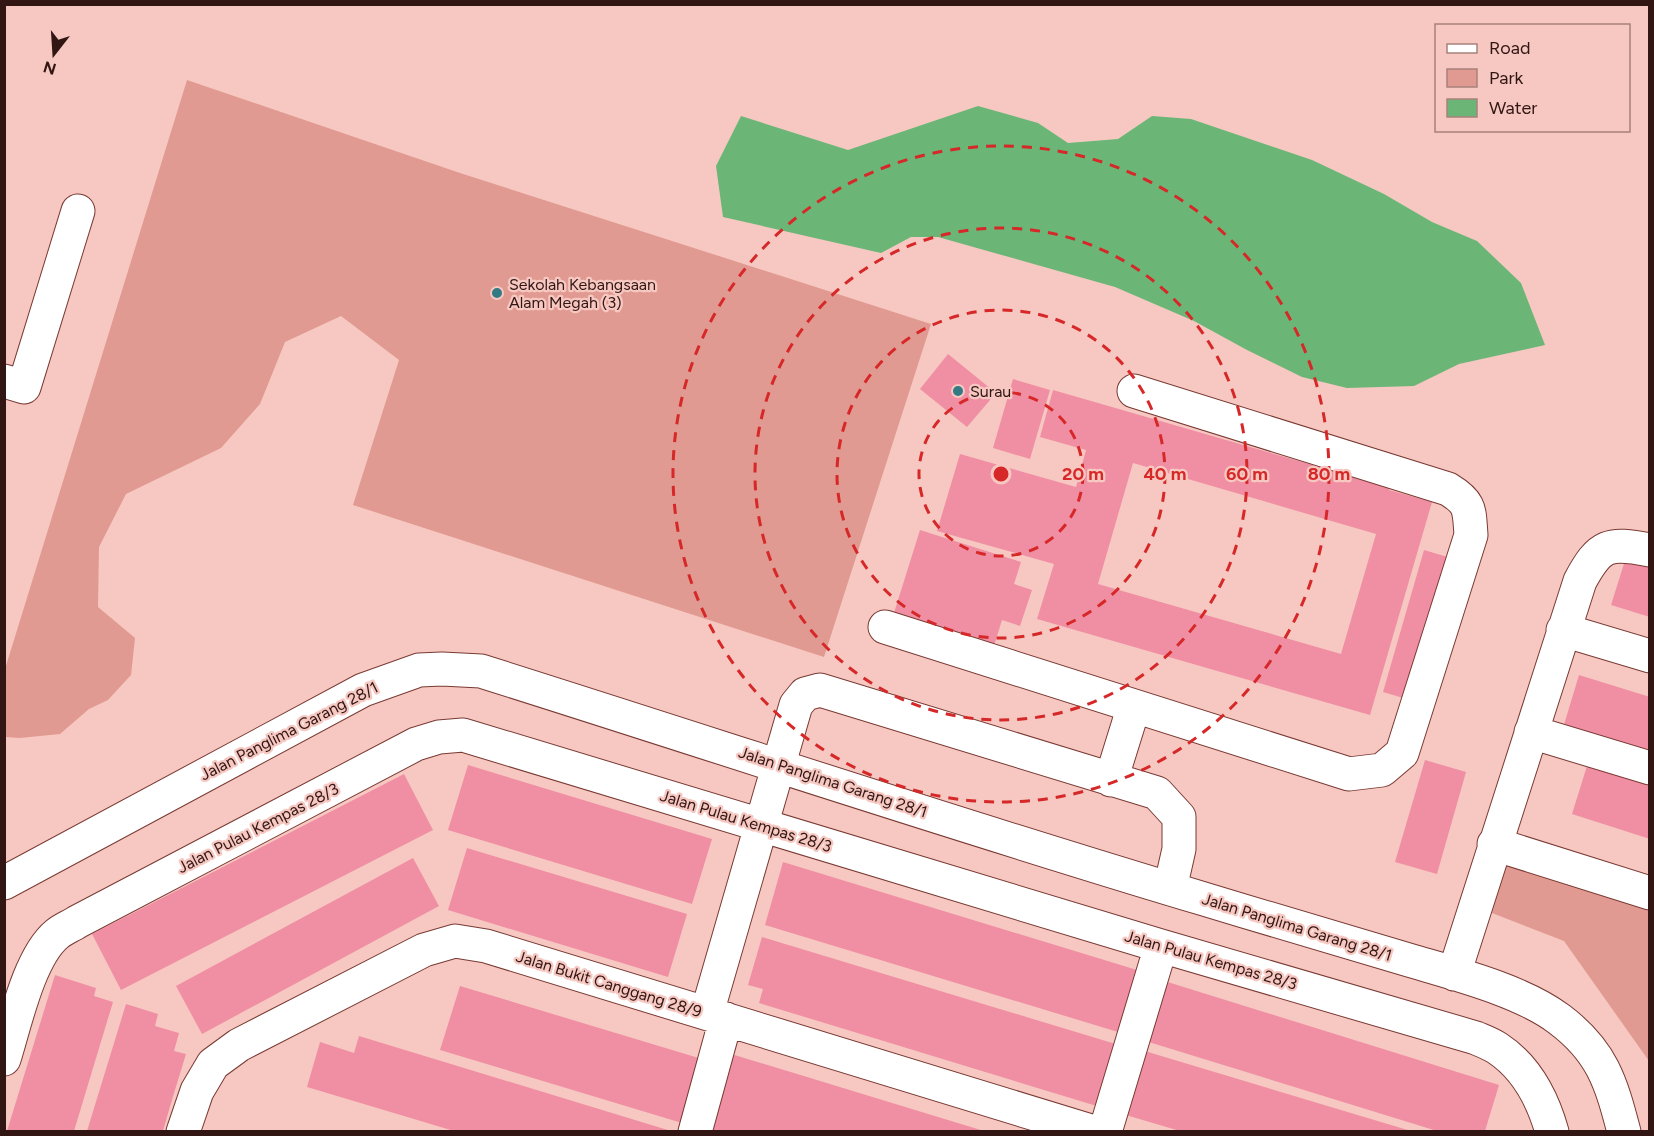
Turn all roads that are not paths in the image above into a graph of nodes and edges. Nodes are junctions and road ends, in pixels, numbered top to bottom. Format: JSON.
{"nodes":[{"id":1,"x":78,"y":211,"type":"dead end"},
{"id":2,"x":4,"y":381,"type":"edge"},
{"id":3,"x":1134,"y":392,"type":"dead end"},
{"id":4,"x":1650,"y":550,"type":"edge"},
{"id":5,"x":885,"y":627,"type":"dead end"},
{"id":6,"x":1563,"y":630,"type":"junction"},
{"id":7,"x":1650,"y":656,"type":"edge"},
{"id":8,"x":1134,"y":706,"type":"junction"},
{"id":9,"x":1531,"y":732,"type":"junction"},
{"id":10,"x":778,"y":765,"type":"junction"},
{"id":11,"x":1650,"y":768,"type":"edge"},
{"id":12,"x":1111,"y":780,"type":"junction"},
{"id":13,"x":761,"y":826,"type":"junction"},
{"id":14,"x":1494,"y":844,"type":"junction"},
{"id":15,"x":4,"y":883,"type":"edge"},
{"id":16,"x":1170,"y":889,"type":"junction"},
{"id":17,"x":1650,"y":893,"type":"edge"},
{"id":18,"x":1161,"y":946,"type":"junction"},
{"id":19,"x":1454,"y":974,"type":"junction"},
{"id":20,"x":716,"y":1016,"type":"junction"},
{"id":21,"x":4,"y":1059,"type":"edge"},
{"id":22,"x":183,"y":1131,"type":"edge"},
{"id":23,"x":695,"y":1131,"type":"edge"},
{"id":24,"x":1094,"y":1131,"type":"edge"},
{"id":25,"x":1105,"y":1131,"type":"edge"},
{"id":26,"x":1552,"y":1131,"type":"edge"},
{"id":27,"x":1624,"y":1131,"type":"edge"}],
"edges":[{"from":1,"to":2,"type":"street"},
{"from":3,"to":8,"type":"street"},
{"from":4,"to":6,"type":"street"},
{"from":5,"to":8,"type":"street"},
{"from":6,"to":7,"type":"street"},
{"from":6,"to":9,"type":"street"},
{"from":8,"to":12,"type":"street"},
{"from":9,"to":11,"type":"street"},
{"from":9,"to":14,"type":"street"},
{"from":10,"to":12,"type":"street"},
{"from":10,"to":13,"type":"street"},
{"from":10,"to":15,"type":"street","name":"Jalan Panglima Garang 28/1"},
{"from":10,"to":16,"type":"street","name":"Jalan Panglima Garang 28/1"},
{"from":12,"to":16,"type":"street"},
{"from":13,"to":18,"type":"street","name":"Jalan Pulau Kempas 28/3"},
{"from":13,"to":20,"type":"street"},
{"from":13,"to":21,"type":"street","name":"Jalan Pulau Kempas 28/3"},
{"from":14,"to":17,"type":"street"},
{"from":14,"to":19,"type":"street"},
{"from":16,"to":19,"type":"street","name":"Jalan Panglima Garang 28/1"},
{"from":18,"to":25,"type":"street"},
{"from":18,"to":26,"type":"street","name":"Jalan Pulau Kempas 28/3"},
{"from":19,"to":27,"type":"street","name":"Jalan Panglima Garang 28/1"},
{"from":20,"to":22,"type":"street","name":"Jalan Bukit Canggang 28/9"},
{"from":20,"to":23,"type":"street"},
{"from":20,"to":24,"type":"street","name":"Jalan Bukit Canggang 28/9"}]}
